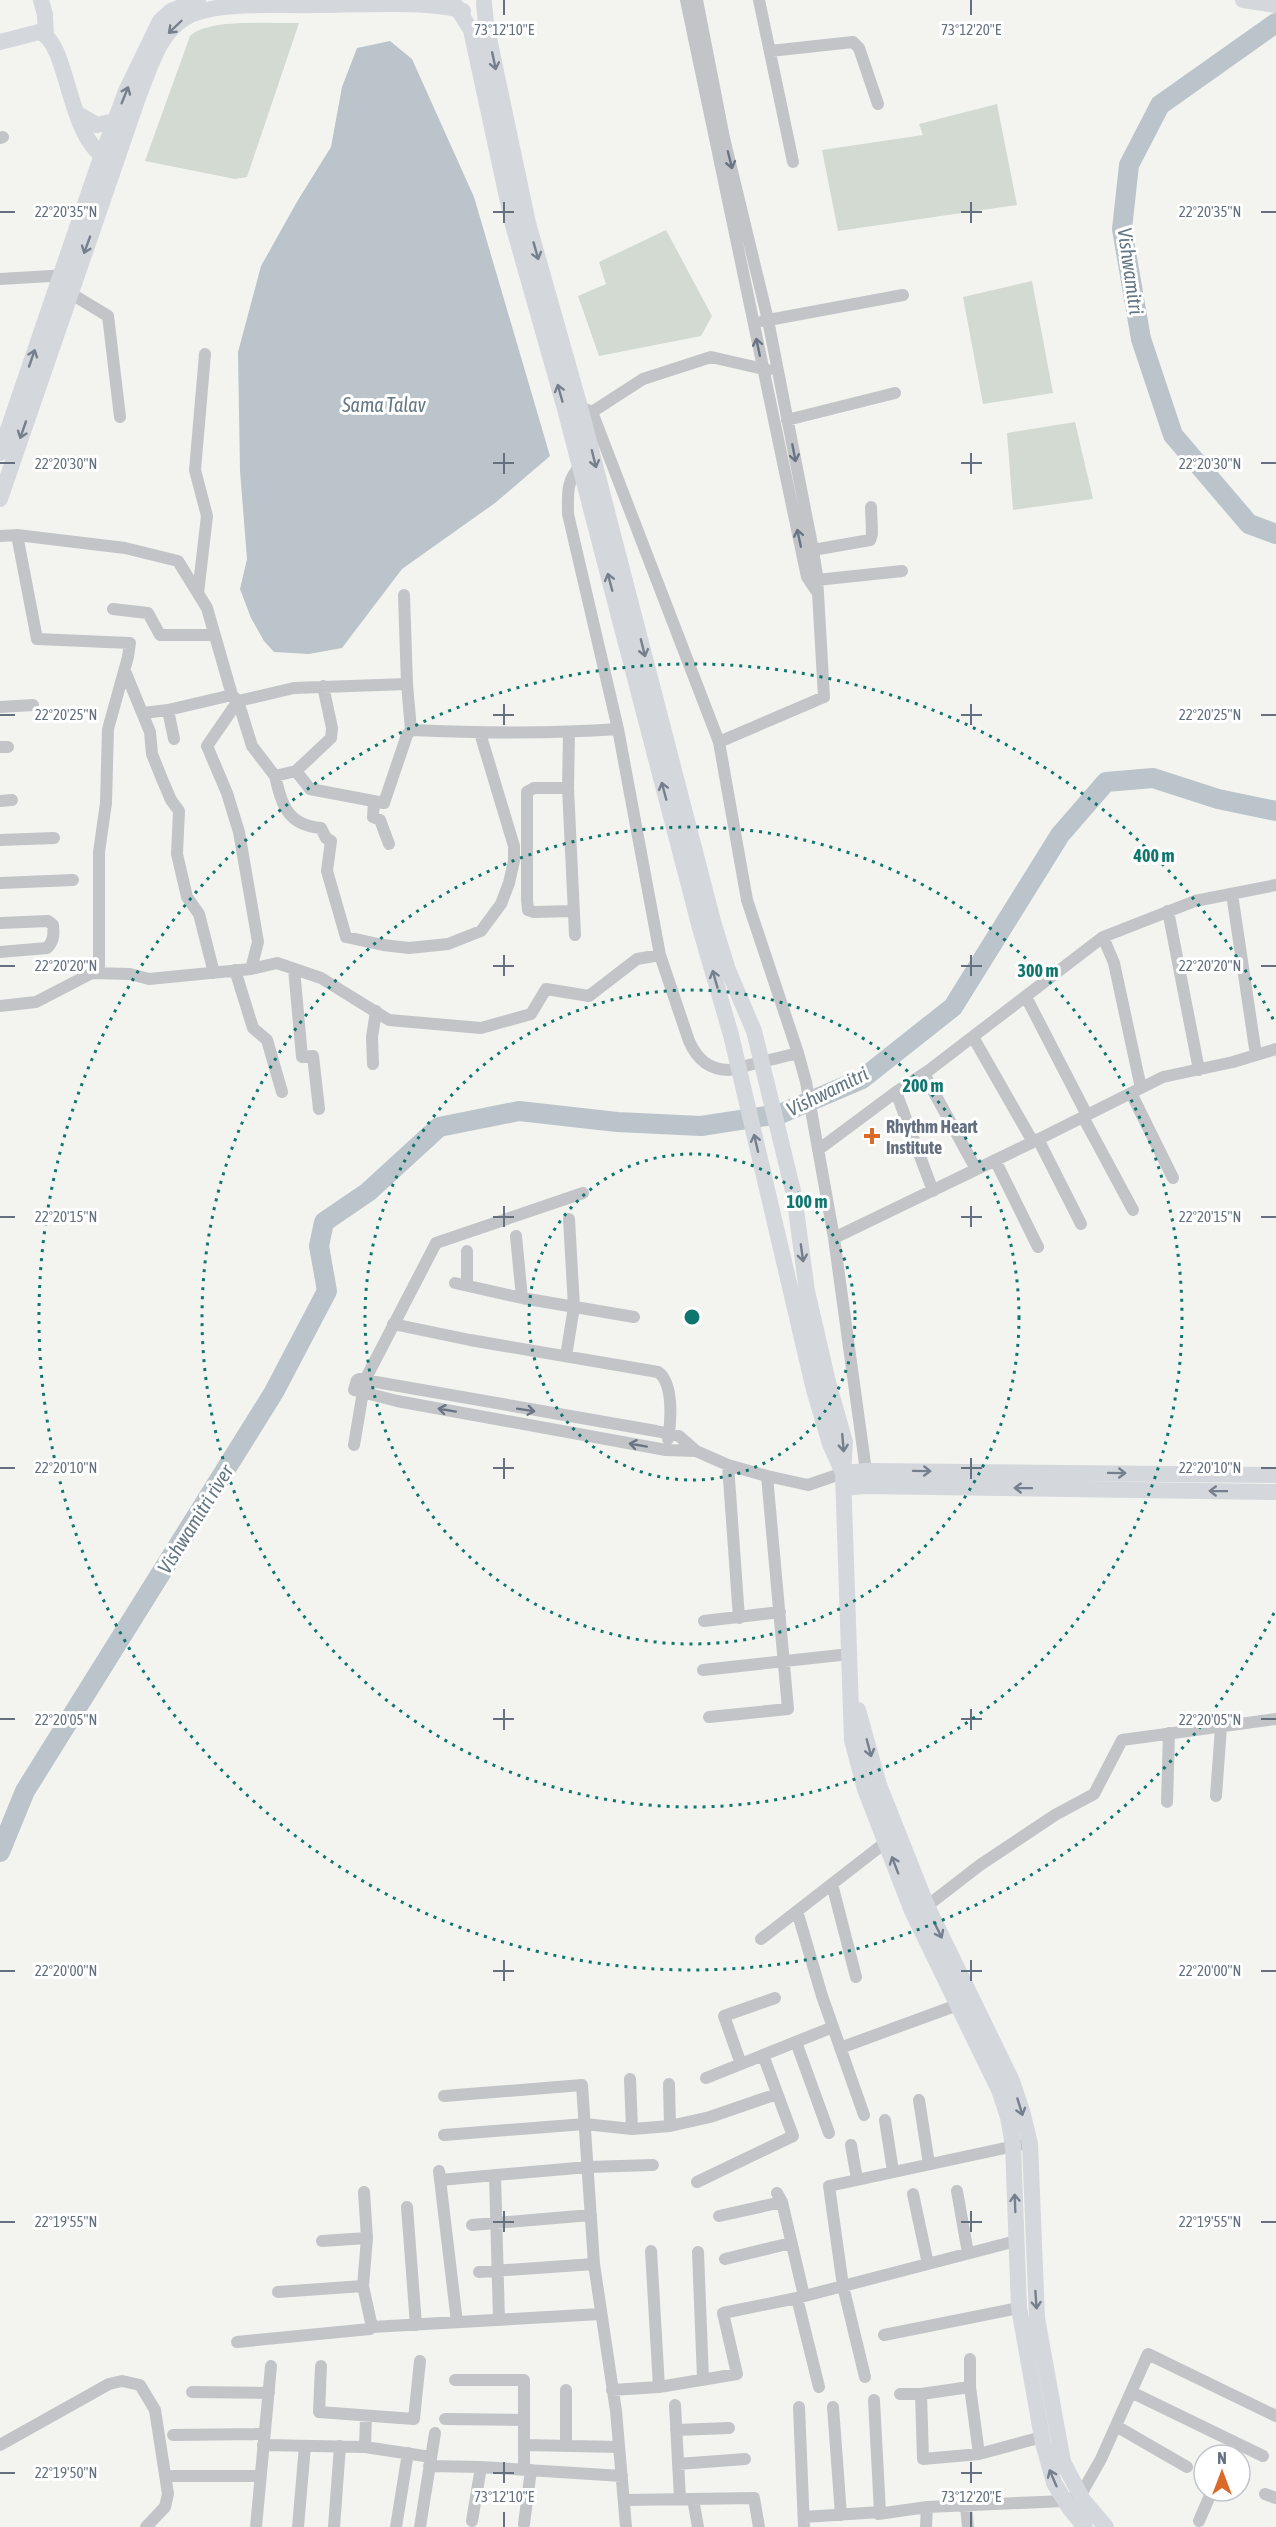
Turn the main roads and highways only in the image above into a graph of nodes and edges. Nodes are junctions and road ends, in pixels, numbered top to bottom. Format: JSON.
{"nodes":[{"id":1,"x":31,"y":0,"type":"edge"},
{"id":2,"x":42,"y":0,"type":"edge"},
{"id":3,"x":198,"y":0,"type":"edge"},
{"id":4,"x":1243,"y":0,"type":"edge"},
{"id":5,"x":485,"y":2,"type":"edge"},
{"id":6,"x":455,"y":5,"type":"edge"},
{"id":7,"x":1276,"y":5,"type":"edge"},
{"id":8,"x":44,"y":36,"type":"junction"},
{"id":9,"x":0,"y":42,"type":"edge"},
{"id":10,"x":76,"y":113,"type":"junction"},
{"id":11,"x":115,"y":122,"type":"junction"},
{"id":12,"x":503,"y":144,"type":"junction"},
{"id":13,"x":106,"y":166,"type":"junction"},
{"id":14,"x":516,"y":204,"type":"junction"},
{"id":15,"x":68,"y":275,"type":"junction"},
{"id":16,"x":0,"y":451,"type":"edge"},
{"id":17,"x":0,"y":499,"type":"edge"},
{"id":18,"x":1276,"y":1475,"type":"edge"},
{"id":19,"x":865,"y":1478,"type":"junction"},
{"id":20,"x":843,"y":1481,"type":"junction"},
{"id":21,"x":1276,"y":1492,"type":"edge"},
{"id":22,"x":852,"y":1692,"type":"junction"},
{"id":23,"x":965,"y":2002,"type":"junction"},
{"id":24,"x":1021,"y":2145,"type":"junction"},
{"id":25,"x":1073,"y":2498,"type":"junction"},
{"id":26,"x":1085,"y":2527,"type":"edge"},
{"id":27,"x":1106,"y":2527,"type":"edge"}],
"edges":[{"from":1,"to":8,"type":"main road"},
{"from":2,"to":8,"type":"main road"},
{"from":11,"to":3,"type":"main road","one_way":true},
{"from":4,"to":7,"type":"main road"},
{"from":5,"to":6,"type":"main road"},
{"from":5,"to":12,"type":"main road","one_way":true},
{"from":6,"to":12,"type":"main road"},
{"from":6,"to":13,"type":"main road","one_way":true},
{"from":8,"to":9,"type":"main road"},
{"from":8,"to":10,"type":"main road"},
{"from":8,"to":13,"type":"main road"},
{"from":10,"to":11,"type":"main road"},
{"from":10,"to":13,"type":"main road"},
{"from":11,"to":13,"type":"main road"},
{"from":12,"to":14,"type":"main road"},
{"from":13,"to":15,"type":"main road"},
{"from":20,"to":14,"type":"main road","one_way":true},
{"from":14,"to":20,"type":"main road","one_way":true},
{"from":16,"to":15,"type":"main road","one_way":true},
{"from":15,"to":17,"type":"main road","one_way":true},
{"from":19,"to":18,"type":"main road","one_way":true},
{"from":19,"to":20,"type":"main road"},
{"from":21,"to":19,"type":"main road","one_way":true},
{"from":20,"to":22,"type":"main road"},
{"from":22,"to":23,"type":"main road","one_way":true},
{"from":23,"to":22,"type":"main road","one_way":true},
{"from":23,"to":24,"type":"main road"},
{"from":24,"to":25,"type":"main road","one_way":true},
{"from":25,"to":24,"type":"main road","one_way":true},
{"from":25,"to":26,"type":"main road"},
{"from":25,"to":27,"type":"main road"}]}
